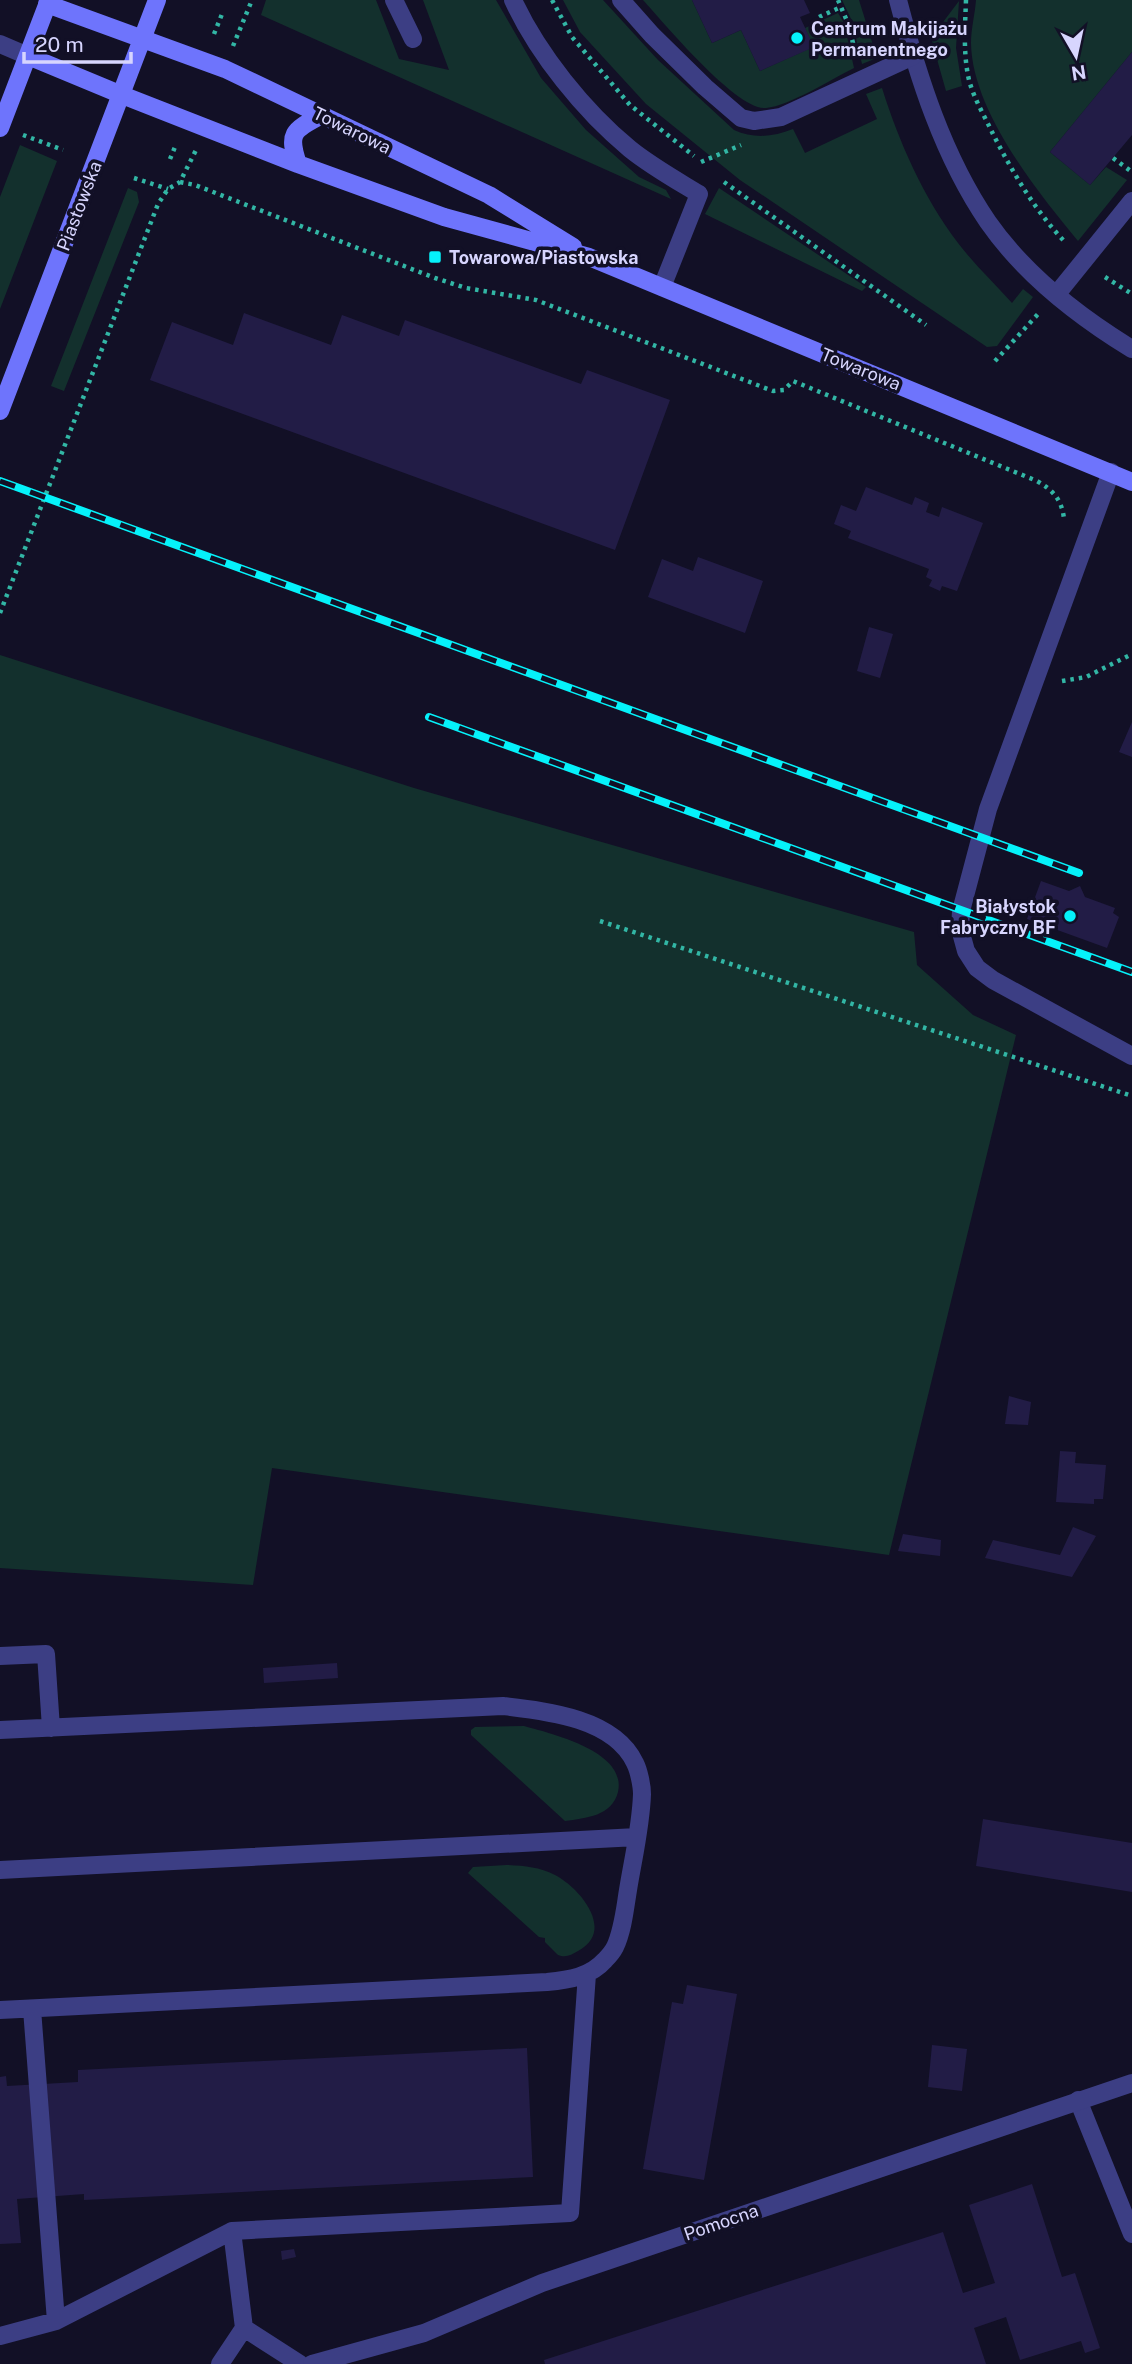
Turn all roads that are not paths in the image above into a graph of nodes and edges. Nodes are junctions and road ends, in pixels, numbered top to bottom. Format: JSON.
{"nodes":[{"id":1,"x":157,"y":0,"type":"edge"},
{"id":2,"x":394,"y":0,"type":"edge"},
{"id":3,"x":513,"y":0,"type":"edge"},
{"id":4,"x":621,"y":0,"type":"edge"},
{"id":5,"x":898,"y":0,"type":"edge"},
{"id":6,"x":44,"y":1,"type":"edge"},
{"id":7,"x":143,"y":38,"type":"junction"},
{"id":8,"x":413,"y":39,"type":"dead end"},
{"id":9,"x":0,"y":44,"type":"edge"},
{"id":10,"x":28,"y":56,"type":"junction"},
{"id":11,"x":913,"y":56,"type":"junction"},
{"id":12,"x":122,"y":95,"type":"junction"},
{"id":13,"x":322,"y":116,"type":"junction"},
{"id":14,"x":0,"y":128,"type":"edge"},
{"id":15,"x":298,"y":164,"type":"junction"},
{"id":16,"x":1132,"y":201,"type":"edge"},
{"id":17,"x":589,"y":257,"type":"junction"},
{"id":18,"x":662,"y":287,"type":"junction"},
{"id":19,"x":1056,"y":295,"type":"junction"},
{"id":20,"x":1132,"y":349,"type":"edge"},
{"id":21,"x":0,"y":411,"type":"edge"},
{"id":22,"x":1111,"y":472,"type":"junction"},
{"id":23,"x":1132,"y":482,"type":"edge"},
{"id":24,"x":1132,"y":1056,"type":"edge"},
{"id":25,"x":0,"y":1656,"type":"edge"},
{"id":26,"x":51,"y":1728,"type":"junction"},
{"id":27,"x":0,"y":1730,"type":"edge"},
{"id":28,"x":637,"y":1838,"type":"junction"},
{"id":29,"x":0,"y":1870,"type":"edge"},
{"id":30,"x":587,"y":1975,"type":"junction"},
{"id":31,"x":32,"y":2009,"type":"junction"},
{"id":32,"x":0,"y":2010,"type":"edge"},
{"id":33,"x":1132,"y":2083,"type":"edge"},
{"id":34,"x":1078,"y":2100,"type":"junction"},
{"id":35,"x":232,"y":2231,"type":"junction"},
{"id":36,"x":1132,"y":2234,"type":"edge"},
{"id":37,"x":56,"y":2321,"type":"junction"},
{"id":38,"x":244,"y":2328,"type":"junction"},
{"id":39,"x":0,"y":2336,"type":"edge"},
{"id":40,"x":220,"y":2364,"type":"edge"},
{"id":41,"x":300,"y":2364,"type":"edge"},
{"id":42,"x":312,"y":2364,"type":"edge"}],
"edges":[{"from":1,"to":7,"type":"main road","name":"Piastowska"},
{"from":2,"to":8,"type":"street"},
{"from":3,"to":18,"type":"street"},
{"from":4,"to":11,"type":"street"},
{"from":5,"to":11,"type":"street"},
{"from":6,"to":7,"type":"main road","name":"Towarowa"},
{"from":6,"to":10,"type":"main road"},
{"from":7,"to":12,"type":"main road","name":"Piastowska"},
{"from":7,"to":13,"type":"main road","name":"Towarowa"},
{"from":9,"to":10,"type":"street"},
{"from":10,"to":12,"type":"main road","name":"Towarowa"},
{"from":10,"to":14,"type":"main road"},
{"from":11,"to":19,"type":"street"},
{"from":12,"to":15,"type":"main road","name":"Towarowa"},
{"from":12,"to":21,"type":"main road","name":"Piastowska"},
{"from":13,"to":15,"type":"main road"},
{"from":13,"to":17,"type":"main road","name":"Towarowa"},
{"from":15,"to":17,"type":"main road","name":"Towarowa"},
{"from":16,"to":19,"type":"street"},
{"from":17,"to":18,"type":"main road","name":"Towarowa"},
{"from":18,"to":22,"type":"main road","name":"Towarowa"},
{"from":19,"to":20,"type":"street"},
{"from":22,"to":23,"type":"main road","name":"Towarowa"},
{"from":22,"to":24,"type":"street"},
{"from":25,"to":26,"type":"street"},
{"from":26,"to":27,"type":"street"},
{"from":26,"to":28,"type":"street"},
{"from":28,"to":29,"type":"street"},
{"from":28,"to":30,"type":"street"},
{"from":30,"to":31,"type":"street"},
{"from":30,"to":35,"type":"street"},
{"from":31,"to":32,"type":"street"},
{"from":31,"to":37,"type":"street"},
{"from":33,"to":34,"type":"street","name":"Pomocna"},
{"from":34,"to":36,"type":"street"},
{"from":34,"to":42,"type":"street","name":"Pomocna"},
{"from":35,"to":37,"type":"street"},
{"from":35,"to":38,"type":"street"},
{"from":37,"to":39,"type":"street"},
{"from":38,"to":40,"type":"street"},
{"from":38,"to":41,"type":"street"}]}
